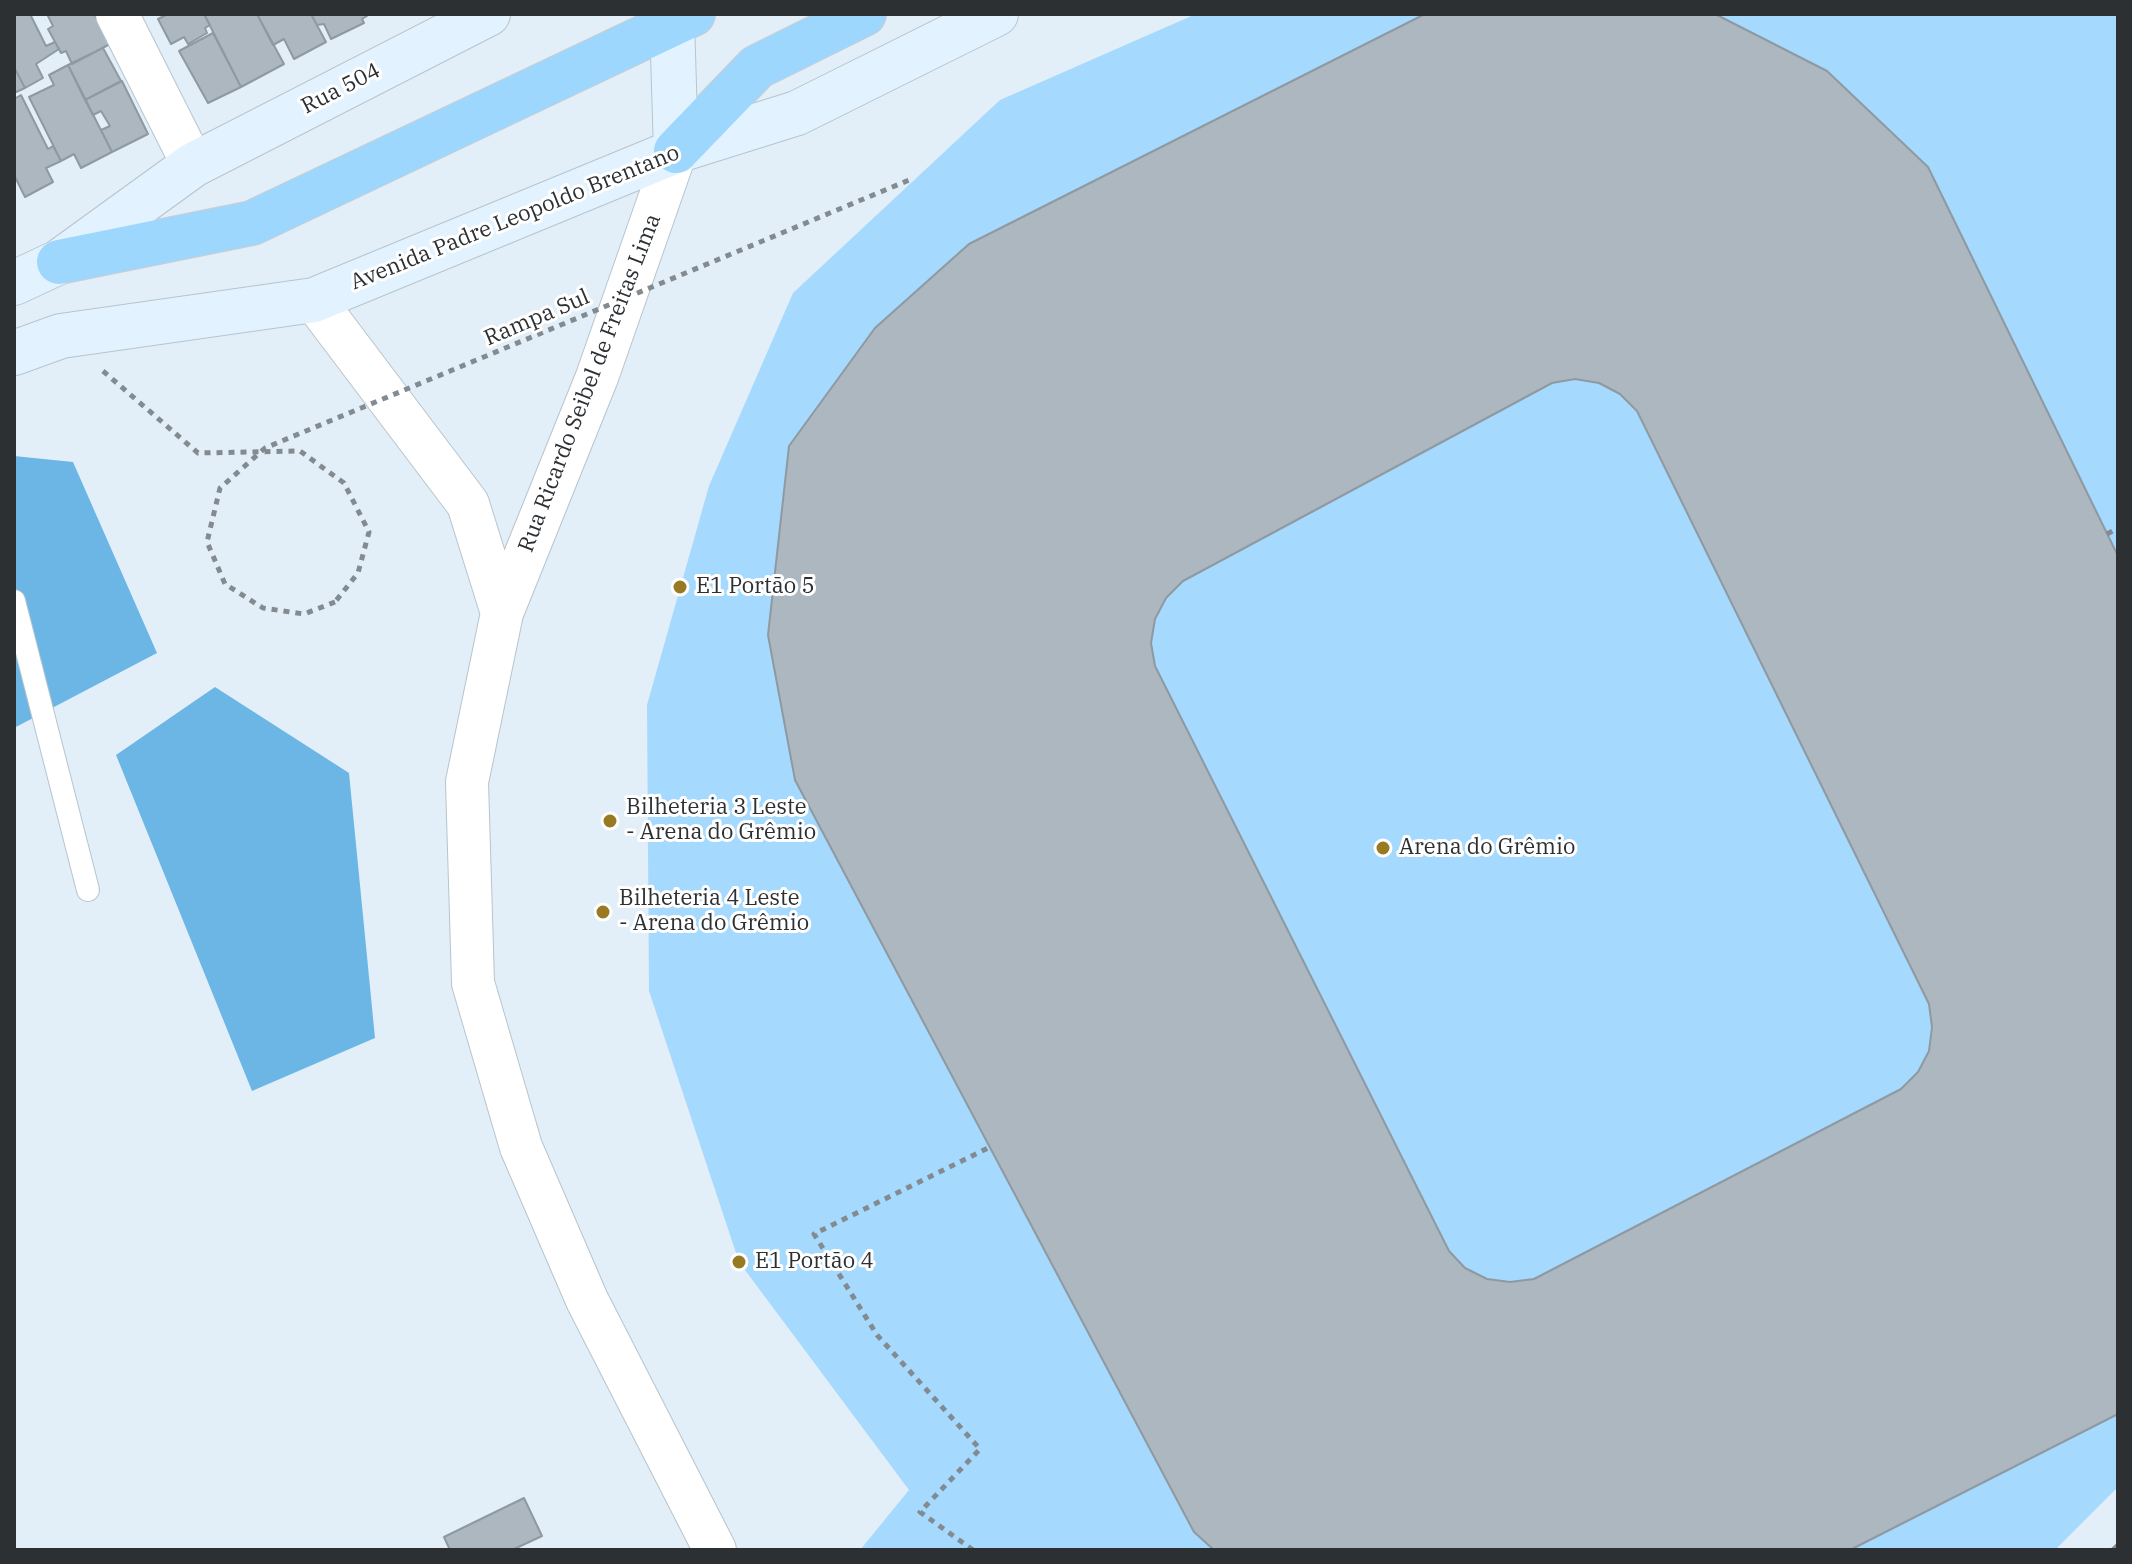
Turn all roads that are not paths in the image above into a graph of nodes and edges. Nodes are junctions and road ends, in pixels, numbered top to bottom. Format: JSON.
{"nodes":[{"id":1,"x":117,"y":14,"type":"edge"},
{"id":2,"x":488,"y":14,"type":"edge"},
{"id":3,"x":864,"y":14,"type":"edge"},
{"id":4,"x":996,"y":14,"type":"edge"},
{"id":5,"x":682,"y":16,"type":"edge"},
{"id":6,"x":676,"y":151,"type":"junction"},
{"id":7,"x":193,"y":165,"type":"junction"},
{"id":8,"x":59,"y":262,"type":"junction"},
{"id":9,"x":14,"y":283,"type":"edge"},
{"id":10,"x":314,"y":300,"type":"junction"},
{"id":11,"x":14,"y":353,"type":"edge"},
{"id":12,"x":14,"y":601,"type":"edge"},
{"id":13,"x":502,"y":613,"type":"junction"},
{"id":14,"x":88,"y":890,"type":"dead end"},
{"id":15,"x":715,"y":1550,"type":"edge"}],
"edges":[{"from":1,"to":7,"type":"street"},
{"from":2,"to":7,"type":"main road","name":"Rua 504"},
{"from":3,"to":6,"type":"highway"},
{"from":4,"to":6,"type":"main road","name":"Avenida Padre Leopoldo Brentano"},
{"from":5,"to":6,"type":"main road"},
{"from":5,"to":8,"type":"highway"},
{"from":6,"to":10,"type":"main road","name":"Avenida Padre Leopoldo Brentano"},
{"from":6,"to":13,"type":"street","name":"Rua Ricardo Seibel de Freitas Lima"},
{"from":7,"to":8,"type":"main road"},
{"from":8,"to":9,"type":"main road"},
{"from":10,"to":11,"type":"main road","name":"Avenida Padre Leopoldo Brentano"},
{"from":10,"to":13,"type":"street","name":"Rua Ricardo Seibel de Freitas Lima"},
{"from":12,"to":14,"type":"lane"},
{"from":13,"to":15,"type":"street","name":"Rua Ricardo Seibel de Freitas Lima"}]}
